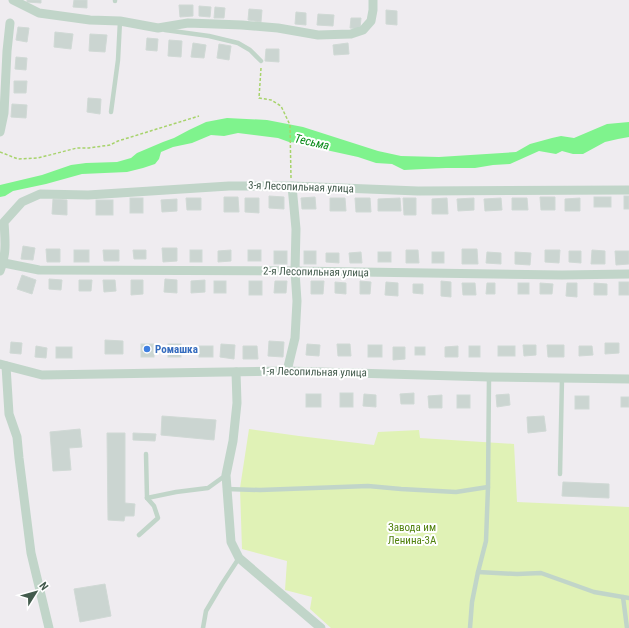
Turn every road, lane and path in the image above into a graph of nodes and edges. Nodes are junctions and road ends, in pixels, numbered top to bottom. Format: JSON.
{"nodes":[{"id":1,"x":13,"y":0,"type":"edge"},
{"id":2,"x":373,"y":0,"type":"edge"},
{"id":3,"x":120,"y":21,"type":"junction"},
{"id":4,"x":10,"y":23,"type":"dead end"},
{"id":5,"x":158,"y":28,"type":"junction"},
{"id":6,"x":261,"y":61,"type":"joint"},
{"id":7,"x":111,"y":112,"type":"dead end"},
{"id":8,"x":199,"y":116,"type":"dead end"},
{"id":9,"x":0,"y":132,"type":"edge"},
{"id":10,"x":0,"y":152,"type":"edge"},
{"id":11,"x":292,"y":186,"type":"junction"},
{"id":12,"x":629,"y":190,"type":"edge"},
{"id":13,"x":2,"y":240,"type":"edge"},
{"id":14,"x":2,"y":267,"type":"edge"},
{"id":15,"x":295,"y":271,"type":"junction"},
{"id":16,"x":629,"y":274,"type":"edge"},
{"id":17,"x":2,"y":367,"type":"edge"},
{"id":18,"x":287,"y":371,"type":"junction"},
{"id":19,"x":236,"y":372,"type":"junction"},
{"id":20,"x":489,"y":377,"type":"junction"},
{"id":21,"x":562,"y":378,"type":"junction"},
{"id":22,"x":629,"y":379,"type":"edge"},
{"id":23,"x":146,"y":454,"type":"dead end"},
{"id":24,"x":560,"y":474,"type":"dead end"},
{"id":25,"x":226,"y":475,"type":"junction"},
{"id":26,"x":488,"y":487,"type":"junction"},
{"id":27,"x":227,"y":489,"type":"junction"},
{"id":28,"x":147,"y":498,"type":"junction"},
{"id":29,"x":139,"y":535,"type":"dead end"},
{"id":30,"x":239,"y":558,"type":"junction"},
{"id":31,"x":478,"y":572,"type":"junction"},
{"id":32,"x":623,"y":597,"type":"junction"},
{"id":33,"x":629,"y":598,"type":"edge"},
{"id":34,"x":49,"y":628,"type":"edge"},
{"id":35,"x":203,"y":628,"type":"edge"},
{"id":36,"x":321,"y":628,"type":"edge"},
{"id":37,"x":470,"y":628,"type":"edge"},
{"id":38,"x":627,"y":628,"type":"edge"}],
"edges":[{"from":1,"to":3,"type":"street"},
{"from":2,"to":5,"type":"street"},
{"from":3,"to":5,"type":"street"},
{"from":3,"to":7,"type":"lane"},
{"from":4,"to":9,"type":"street"},
{"from":5,"to":6,"type":"lane"},
{"from":6,"to":11,"type":"path"},
{"from":8,"to":10,"type":"path"},
{"from":11,"to":12,"type":"street","name":"3-я Лесопильная улица"},
{"from":11,"to":13,"type":"street","name":"3-я Лесопильная улица"},
{"from":11,"to":15,"type":"street"},
{"from":13,"to":14,"type":"street","name":"3-я Лесопильная улица"},
{"from":14,"to":15,"type":"street","name":"2-я Лесопильная улица"},
{"from":15,"to":16,"type":"street","name":"2-я Лесопильная улица"},
{"from":15,"to":18,"type":"street"},
{"from":17,"to":19,"type":"street","name":"1-я Лесопильная улица"},
{"from":17,"to":34,"type":"street"},
{"from":18,"to":19,"type":"street","name":"1-я Лесопильная улица"},
{"from":18,"to":20,"type":"street","name":"1-я Лесопильная улица"},
{"from":19,"to":25,"type":"street"},
{"from":20,"to":21,"type":"street","name":"1-я Лесопильная улица"},
{"from":20,"to":26,"type":"lane"},
{"from":21,"to":22,"type":"street","name":"1-я Лесопильная улица"},
{"from":21,"to":24,"type":"lane"},
{"from":23,"to":28,"type":"lane"},
{"from":25,"to":27,"type":"street"},
{"from":25,"to":28,"type":"lane"},
{"from":26,"to":27,"type":"lane"},
{"from":26,"to":31,"type":"lane"},
{"from":27,"to":30,"type":"street"},
{"from":28,"to":29,"type":"lane"},
{"from":30,"to":35,"type":"lane"},
{"from":30,"to":36,"type":"street"},
{"from":31,"to":32,"type":"lane"},
{"from":31,"to":37,"type":"lane"},
{"from":32,"to":33,"type":"lane"},
{"from":32,"to":38,"type":"lane"}]}
